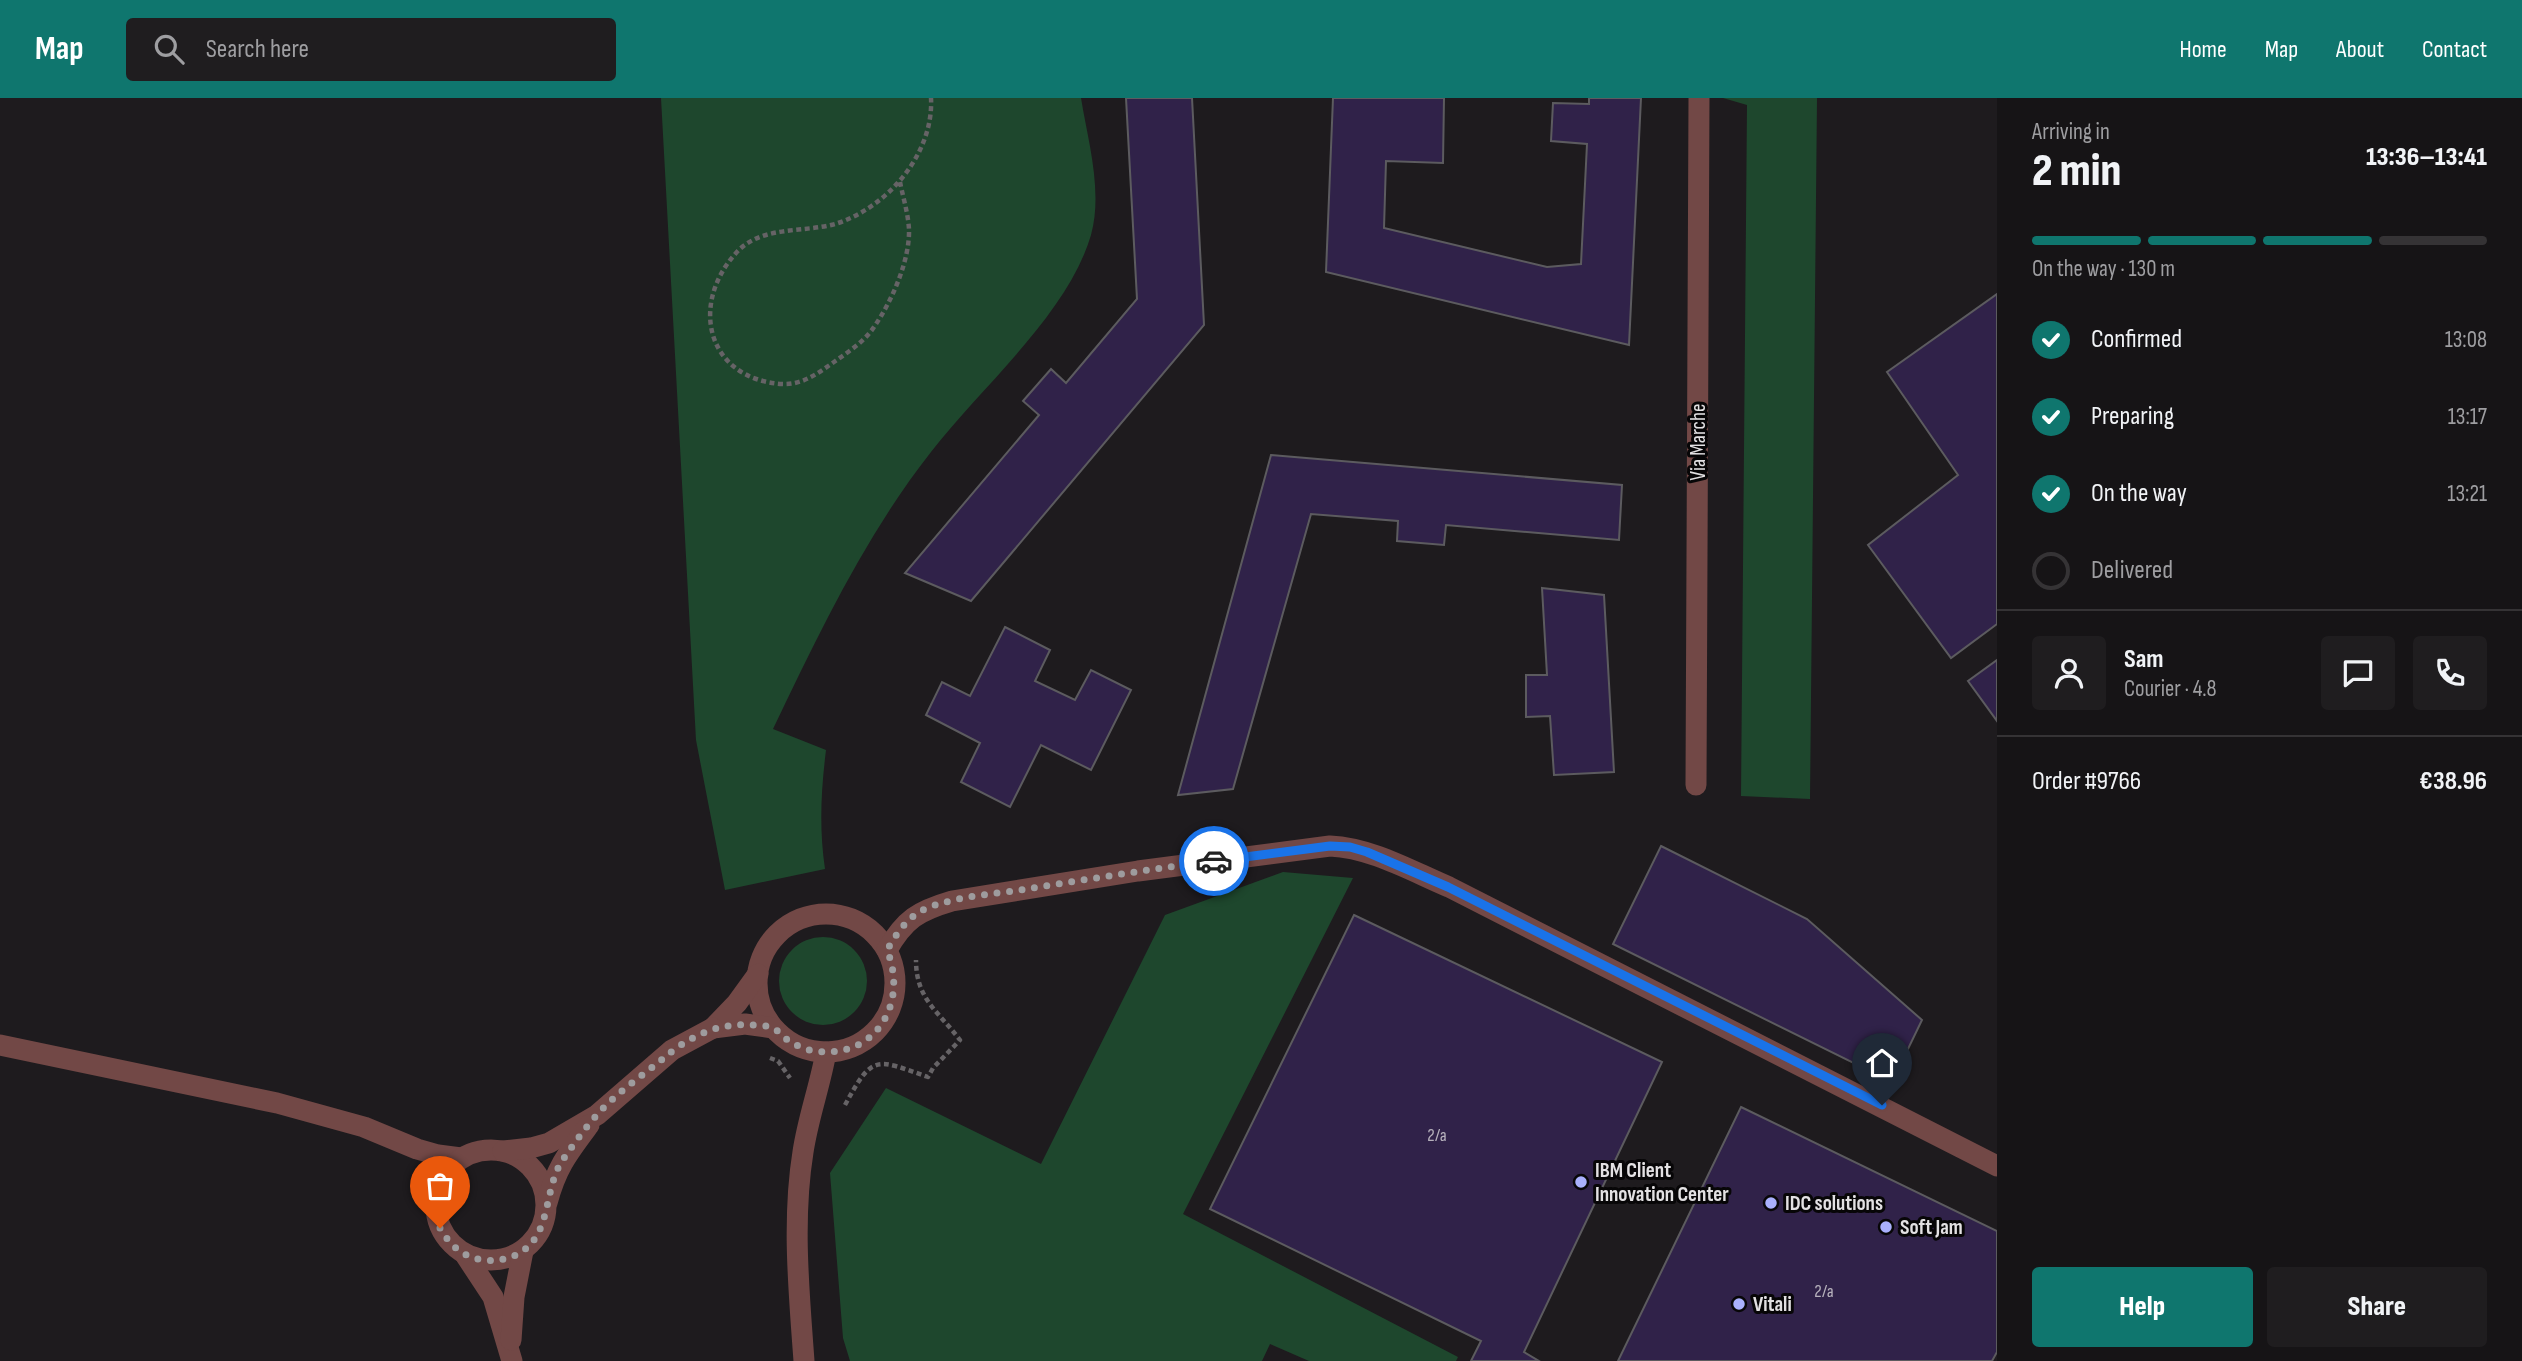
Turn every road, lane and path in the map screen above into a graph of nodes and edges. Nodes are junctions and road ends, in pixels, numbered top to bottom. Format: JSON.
{"nodes":[{"id":1,"x":931,"y":98,"type":"edge"},
{"id":2,"x":1699,"y":98,"type":"edge"},
{"id":3,"x":900,"y":182,"type":"junction"},
{"id":4,"x":1696,"y":785,"type":"dead end"},
{"id":5,"x":887,"y":950,"type":"junction"},
{"id":6,"x":916,"y":957,"type":"dead end"},
{"id":7,"x":758,"y":974,"type":"junction"},
{"id":8,"x":713,"y":1028,"type":"junction"},
{"id":9,"x":773,"y":1028,"type":"junction"},
{"id":10,"x":0,"y":1045,"type":"edge"},
{"id":11,"x":826,"y":1052,"type":"junction"},
{"id":12,"x":597,"y":1115,"type":"junction"},
{"id":13,"x":840,"y":1115,"type":"dead end"},
{"id":14,"x":393,"y":1140,"type":"junction"},
{"id":15,"x":501,"y":1151,"type":"junction"},
{"id":16,"x":461,"y":1158,"type":"junction"},
{"id":17,"x":1997,"y":1166,"type":"edge"},
{"id":18,"x":437,"y":1189,"type":"junction"},
{"id":19,"x":547,"y":1204,"type":"junction"},
{"id":20,"x":523,"y":1251,"type":"junction"},
{"id":21,"x":466,"y":1255,"type":"junction"},
{"id":22,"x":511,"y":1358,"type":"edge"},
{"id":23,"x":804,"y":1361,"type":"edge"}],
"edges":[{"from":1,"to":3,"type":"path"},
{"from":2,"to":4,"type":"street","name":"Via Marche"},
{"from":3,"to":3,"type":"path"},
{"from":5,"to":7,"type":"street"},
{"from":5,"to":11,"type":"street"},
{"from":5,"to":17,"type":"street"},
{"from":6,"to":13,"type":"path"},
{"from":7,"to":8,"type":"street"},
{"from":7,"to":9,"type":"street"},
{"from":8,"to":9,"type":"street"},
{"from":8,"to":12,"type":"street"},
{"from":9,"to":11,"type":"street"},
{"from":10,"to":14,"type":"street"},
{"from":11,"to":23,"type":"street"},
{"from":12,"to":15,"type":"street"},
{"from":12,"to":19,"type":"street"},
{"from":14,"to":16,"type":"street"},
{"from":14,"to":18,"type":"street"},
{"from":15,"to":16,"type":"street"},
{"from":15,"to":19,"type":"street"},
{"from":16,"to":18,"type":"street"},
{"from":18,"to":21,"type":"street"},
{"from":19,"to":20,"type":"street"},
{"from":20,"to":21,"type":"street"},
{"from":20,"to":22,"type":"street"},
{"from":21,"to":22,"type":"street"}]}
